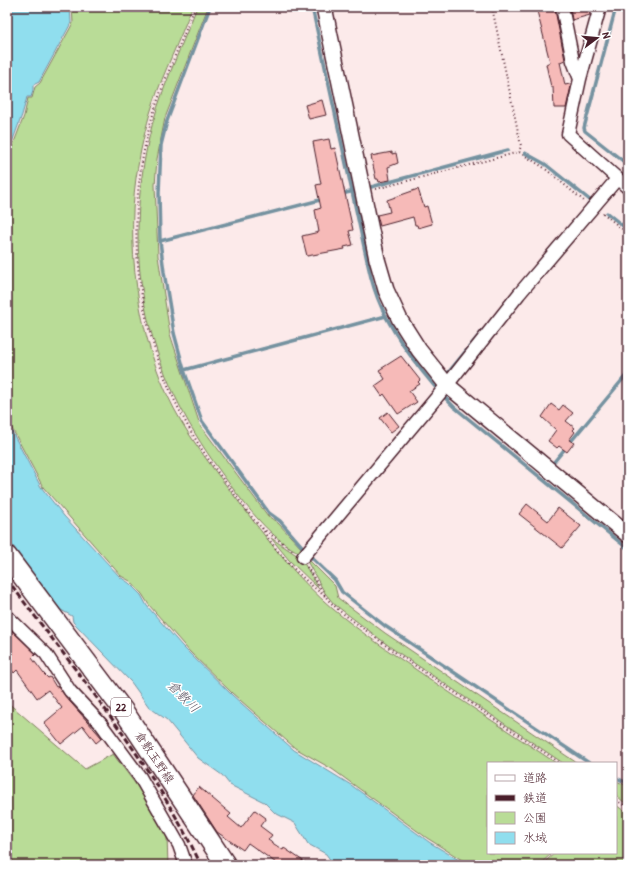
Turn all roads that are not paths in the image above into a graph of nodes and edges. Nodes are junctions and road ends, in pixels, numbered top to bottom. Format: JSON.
{"nodes":[{"id":1,"x":324,"y":7,"type":"edge"},
{"id":2,"x":562,"y":7,"type":"edge"},
{"id":3,"x":600,"y":7,"type":"edge"},
{"id":4,"x":580,"y":79,"type":"junction"},
{"id":5,"x":617,"y":179,"type":"junction"},
{"id":6,"x":628,"y":188,"type":"edge"},
{"id":7,"x":442,"y":390,"type":"junction"},
{"id":8,"x":628,"y":535,"type":"edge"},
{"id":9,"x":306,"y":554,"type":"road end"},
{"id":10,"x":7,"y":556,"type":"edge"},
{"id":11,"x":7,"y":616,"type":"edge"},
{"id":12,"x":186,"y":865,"type":"edge"},
{"id":13,"x":226,"y":865,"type":"edge"}],
"edges":[{"from":1,"to":7,"type":"street"},
{"from":2,"to":4,"type":"street"},
{"from":3,"to":4,"type":"street"},
{"from":4,"to":5,"type":"street"},
{"from":5,"to":6,"type":"street"},
{"from":5,"to":7,"type":"street"},
{"from":7,"to":8,"type":"street"},
{"from":7,"to":9,"type":"street"},
{"from":10,"to":13,"type":"main road","name":"倉敷玉野線","number":"22"},
{"from":11,"to":12,"type":"street"}]}
